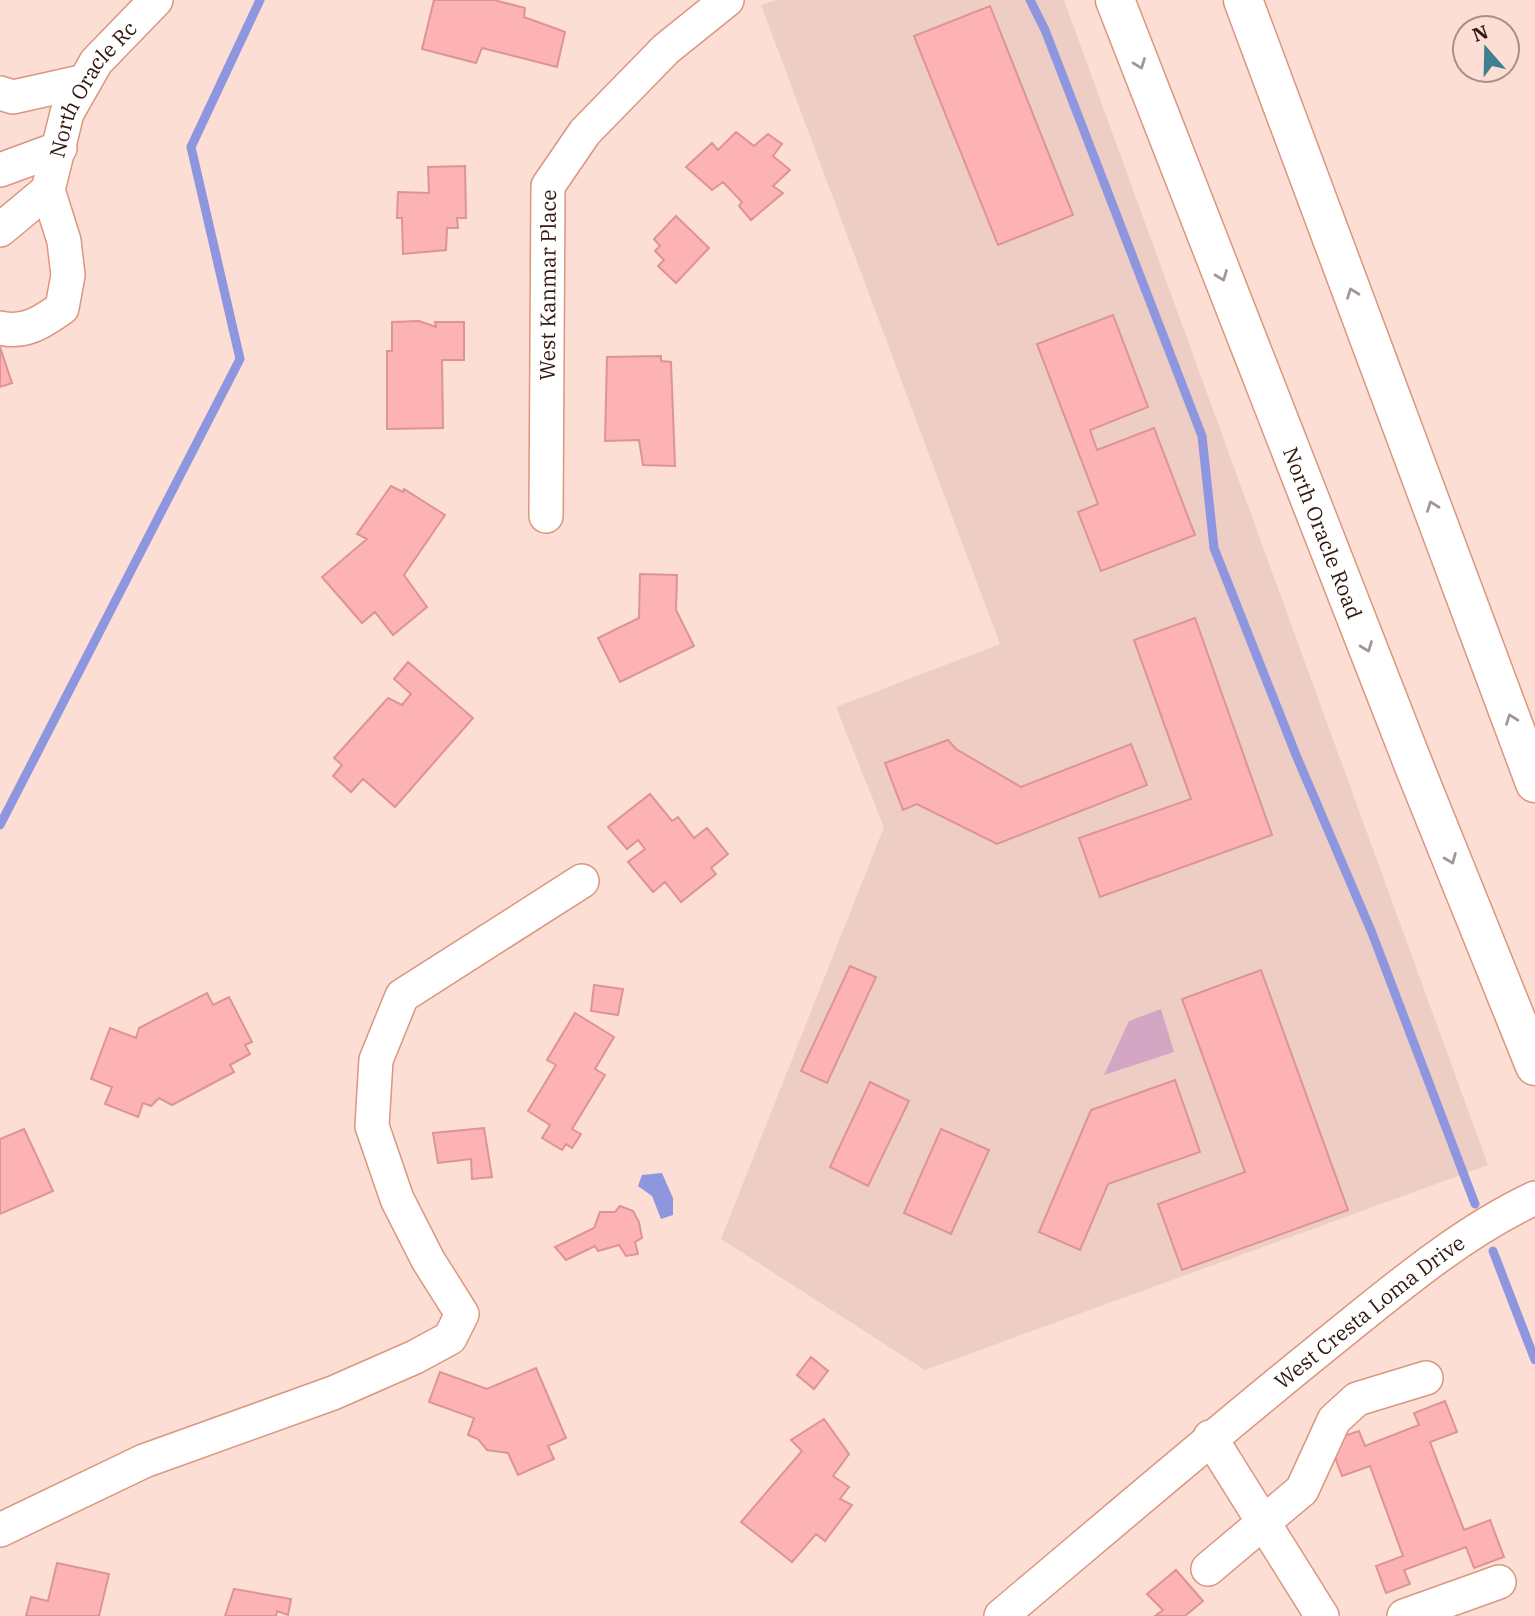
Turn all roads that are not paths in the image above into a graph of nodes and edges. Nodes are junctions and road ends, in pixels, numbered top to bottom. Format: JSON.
{"nodes":[{"id":1,"x":156,"y":0,"type":"edge"},
{"id":2,"x":727,"y":0,"type":"edge"},
{"id":3,"x":1115,"y":0,"type":"edge"},
{"id":4,"x":1243,"y":0,"type":"edge"},
{"id":5,"x":85,"y":81,"type":"junction"},
{"id":6,"x":0,"y":93,"type":"edge"},
{"id":7,"x":60,"y":148,"type":"junction"},
{"id":8,"x":0,"y":170,"type":"edge"},
{"id":9,"x":48,"y":190,"type":"junction"},
{"id":10,"x":0,"y":230,"type":"edge"},
{"id":11,"x":0,"y":328,"type":"edge"},
{"id":12,"x":546,"y":516,"type":"dead end"},
{"id":13,"x":1535,"y":783,"type":"edge"},
{"id":14,"x":582,"y":881,"type":"dead end"},
{"id":15,"x":1535,"y":1066,"type":"edge"},
{"id":16,"x":1535,"y":1198,"type":"edge"},
{"id":17,"x":1426,"y":1378,"type":"dead end"},
{"id":18,"x":1210,"y":1437,"type":"junction"},
{"id":19,"x":1264,"y":1523,"type":"junction"},
{"id":20,"x":0,"y":1530,"type":"edge"},
{"id":21,"x":1208,"y":1569,"type":"dead end"},
{"id":22,"x":1499,"y":1582,"type":"dead end"},
{"id":23,"x":1001,"y":1616,"type":"edge"},
{"id":24,"x":1322,"y":1616,"type":"edge"},
{"id":25,"x":1404,"y":1616,"type":"edge"}],
"edges":[{"from":1,"to":5,"type":"street","name":"North Oracle Rc"},
{"from":2,"to":12,"type":"street","name":"West Kanmar Place"},
{"from":3,"to":15,"type":"highway","name":"North Oracle Road","one_way":true},
{"from":13,"to":4,"type":"highway","one_way":true},
{"from":5,"to":6,"type":"street"},
{"from":5,"to":7,"type":"street","name":"North Oracle Rc"},
{"from":7,"to":8,"type":"street"},
{"from":7,"to":9,"type":"street","name":"North Oracle Rc"},
{"from":9,"to":10,"type":"street","name":"North Oracle Rc"},
{"from":9,"to":11,"type":"street","name":"North Oracle Rc"},
{"from":14,"to":20,"type":"street"},
{"from":16,"to":18,"type":"street","name":"West Cresta Loma Drive"},
{"from":17,"to":19,"type":"street"},
{"from":18,"to":19,"type":"street"},
{"from":18,"to":23,"type":"street","name":"West Cresta Loma Drive"},
{"from":19,"to":21,"type":"street"},
{"from":19,"to":24,"type":"street"},
{"from":22,"to":25,"type":"street"}]}
